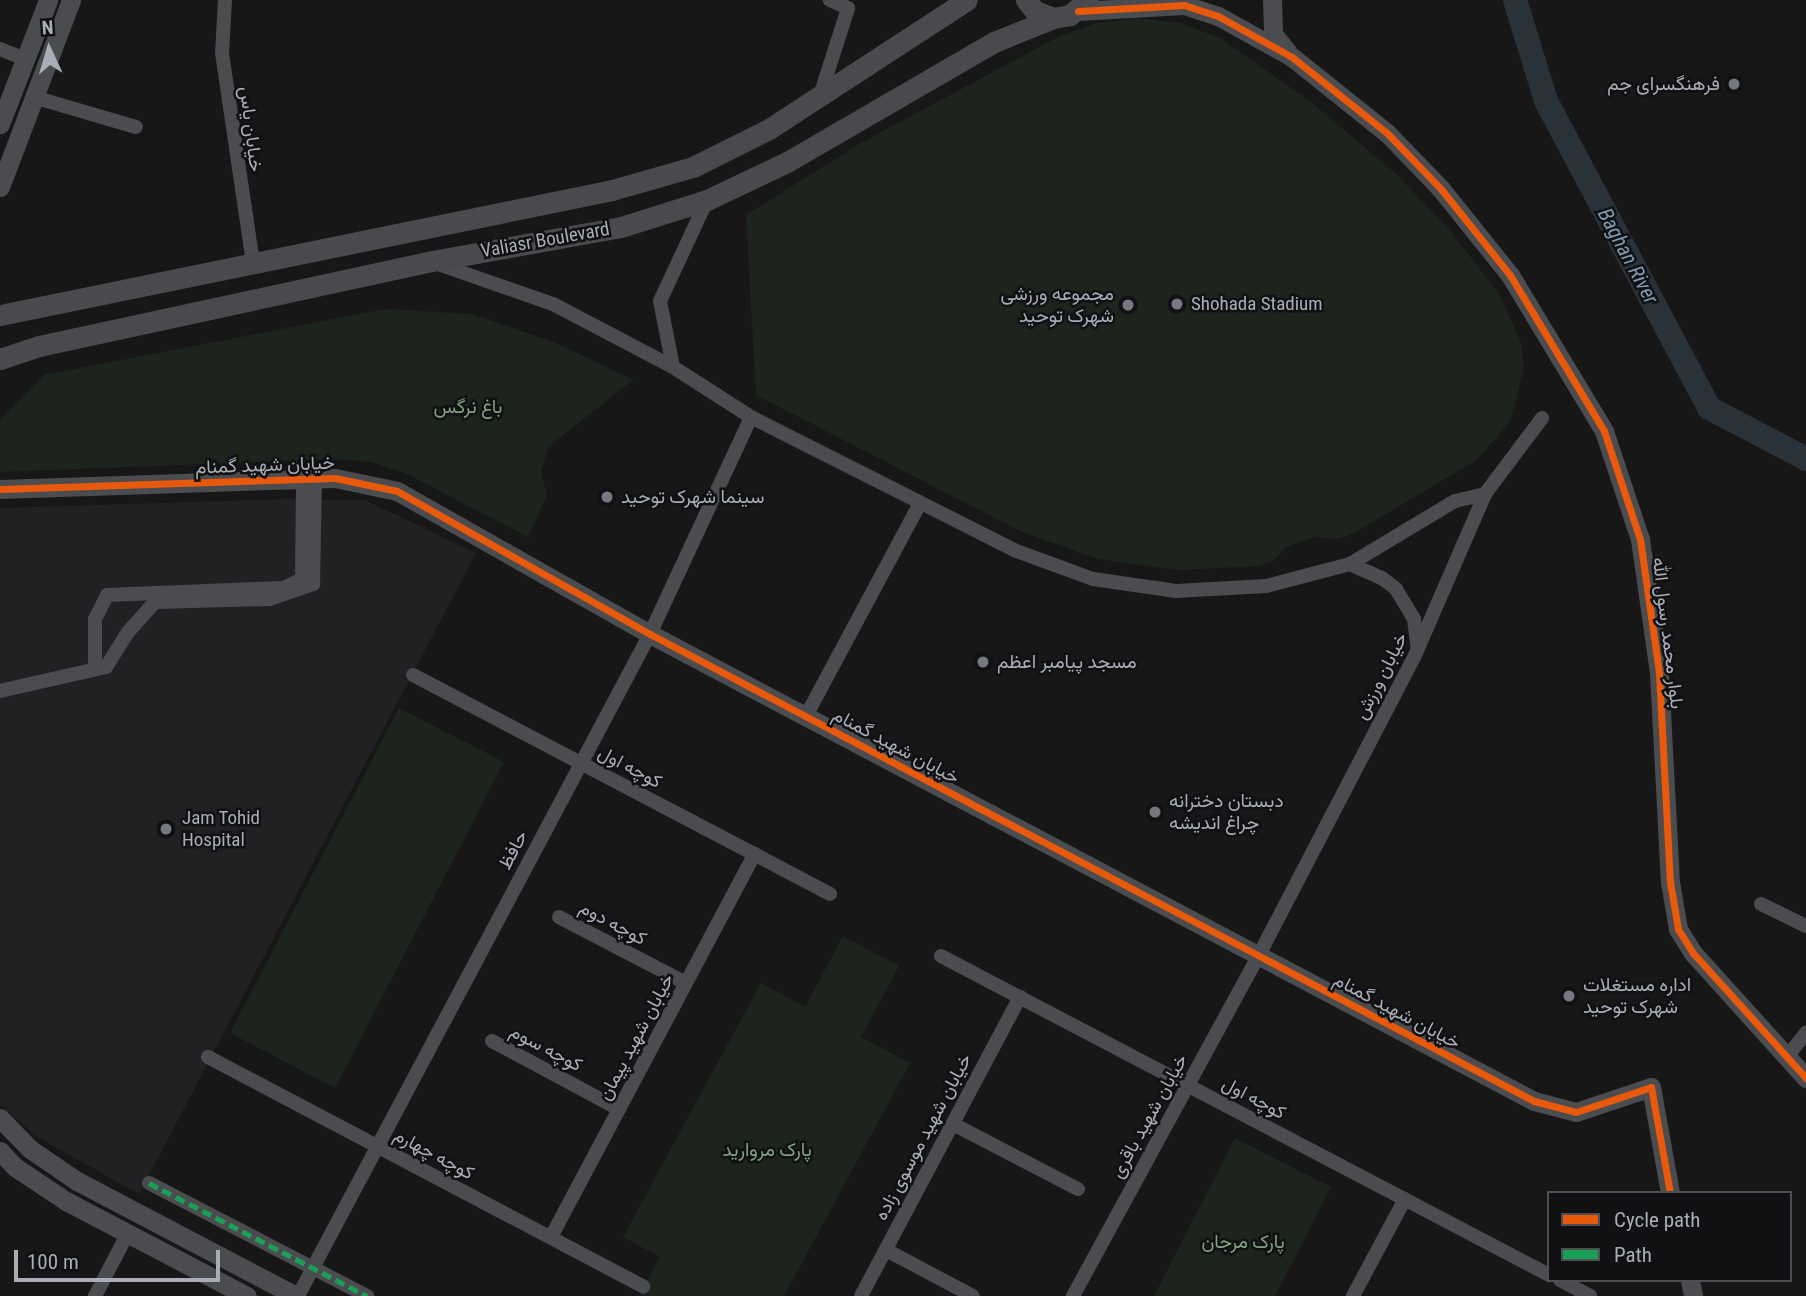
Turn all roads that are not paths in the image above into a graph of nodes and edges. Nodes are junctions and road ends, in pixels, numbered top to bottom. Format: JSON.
{"nodes":[{"id":1,"x":48,"y":0,"type":"edge"},
{"id":2,"x":71,"y":0,"type":"edge"},
{"id":3,"x":225,"y":0,"type":"edge"},
{"id":4,"x":830,"y":0,"type":"edge"},
{"id":5,"x":967,"y":0,"type":"edge"},
{"id":6,"x":1026,"y":0,"type":"edge"},
{"id":7,"x":1272,"y":0,"type":"edge"},
{"id":8,"x":1082,"y":5,"type":"edge"},
{"id":9,"x":1053,"y":18,"type":"junction"},
{"id":10,"x":0,"y":49,"type":"edge"},
{"id":11,"x":1292,"y":57,"type":"junction"},
{"id":12,"x":27,"y":60,"type":"junction"},
{"id":13,"x":820,"y":96,"type":"junction"},
{"id":14,"x":37,"y":98,"type":"junction"},
{"id":15,"x":0,"y":124,"type":"edge"},
{"id":16,"x":136,"y":127,"type":"dead end"},
{"id":17,"x":0,"y":187,"type":"edge"},
{"id":18,"x":707,"y":200,"type":"junction"},
{"id":19,"x":432,"y":261,"type":"junction"},
{"id":20,"x":253,"y":262,"type":"junction"},
{"id":21,"x":0,"y":315,"type":"edge"},
{"id":22,"x":0,"y":359,"type":"edge"},
{"id":23,"x":673,"y":367,"type":"junction"},
{"id":24,"x":751,"y":417,"type":"junction"},
{"id":25,"x":1542,"y":418,"type":"dead end"},
{"id":26,"x":309,"y":479,"type":"junction"},
{"id":27,"x":0,"y":489,"type":"edge"},
{"id":28,"x":1485,"y":494,"type":"junction"},
{"id":29,"x":920,"y":503,"type":"junction"},
{"id":30,"x":1350,"y":564,"type":"junction"},
{"id":31,"x":650,"y":634,"type":"junction"},
{"id":32,"x":1416,"y":653,"type":"junction"},
{"id":33,"x":100,"y":667,"type":"junction"},
{"id":34,"x":413,"y":675,"type":"dead end"},
{"id":35,"x":0,"y":691,"type":"edge"},
{"id":36,"x":806,"y":716,"type":"junction"},
{"id":37,"x":581,"y":763,"type":"junction"},
{"id":38,"x":755,"y":854,"type":"junction"},
{"id":39,"x":830,"y":894,"type":"dead end"},
{"id":40,"x":1761,"y":904,"type":"dead end"},
{"id":41,"x":559,"y":916,"type":"dead end"},
{"id":42,"x":1806,"y":926,"type":"edge"},
{"id":43,"x":1259,"y":955,"type":"junction"},
{"id":44,"x":941,"y":956,"type":"dead end"},
{"id":45,"x":686,"y":983,"type":"junction"},
{"id":46,"x":1020,"y":997,"type":"junction"},
{"id":47,"x":1806,"y":1033,"type":"edge"},
{"id":48,"x":492,"y":1041,"type":"dead end"},
{"id":49,"x":208,"y":1057,"type":"dead end"},
{"id":50,"x":1787,"y":1057,"type":"junction"},
{"id":51,"x":1806,"y":1078,"type":"edge"},
{"id":52,"x":1188,"y":1085,"type":"junction"},
{"id":53,"x":619,"y":1109,"type":"junction"},
{"id":54,"x":0,"y":1118,"type":"edge"},
{"id":55,"x":953,"y":1124,"type":"junction"},
{"id":56,"x":377,"y":1146,"type":"junction"},
{"id":57,"x":0,"y":1151,"type":"edge"},
{"id":58,"x":149,"y":1183,"type":"dead end"},
{"id":59,"x":1078,"y":1189,"type":"dead end"},
{"id":60,"x":1670,"y":1191,"type":"edge"},
{"id":61,"x":1405,"y":1199,"type":"junction"},
{"id":62,"x":128,"y":1233,"type":"junction"},
{"id":63,"x":551,"y":1237,"type":"junction"},
{"id":64,"x":886,"y":1250,"type":"junction"},
{"id":65,"x":313,"y":1267,"type":"junction"},
{"id":66,"x":1547,"y":1274,"type":"edge"},
{"id":67,"x":1564,"y":1282,"type":"edge"},
{"id":68,"x":643,"y":1286,"type":"dead end"},
{"id":69,"x":94,"y":1296,"type":"edge"},
{"id":70,"x":247,"y":1296,"type":"edge"},
{"id":71,"x":297,"y":1296,"type":"edge"},
{"id":72,"x":367,"y":1296,"type":"edge"},
{"id":73,"x":861,"y":1296,"type":"edge"},
{"id":74,"x":973,"y":1296,"type":"edge"},
{"id":75,"x":1073,"y":1296,"type":"edge"},
{"id":76,"x":1353,"y":1296,"type":"edge"},
{"id":77,"x":1590,"y":1296,"type":"edge"}],
"edges":[{"from":1,"to":12,"type":"street"},
{"from":2,"to":14,"type":"street"},
{"from":3,"to":20,"type":"street","name":"خیابان یاس"},
{"from":4,"to":13,"type":"street"},
{"from":5,"to":13,"type":"main road","name":"Valiasr Boulevard"},
{"from":6,"to":9,"type":"main road"},
{"from":7,"to":11,"type":"street"},
{"from":8,"to":9,"type":"main road","name":"Valiasr Boulevard"},
{"from":8,"to":11,"type":"street"},
{"from":9,"to":18,"type":"main road","name":"Valiasr Boulevard"},
{"from":10,"to":12,"type":"street"},
{"from":11,"to":50,"type":"street","name":"بلوار محمد رسول الله"},
{"from":12,"to":15,"type":"street"},
{"from":13,"to":20,"type":"main road","name":"Valiasr Boulevard"},
{"from":14,"to":16,"type":"street"},
{"from":14,"to":17,"type":"street"},
{"from":18,"to":19,"type":"main road","name":"Valiasr Boulevard"},
{"from":18,"to":23,"type":"street"},
{"from":19,"to":22,"type":"main road","name":"Valiasr Boulevard"},
{"from":19,"to":23,"type":"street"},
{"from":20,"to":21,"type":"main road","name":"Valiasr Boulevard"},
{"from":23,"to":24,"type":"street"},
{"from":24,"to":29,"type":"street"},
{"from":24,"to":31,"type":"street","name":"حافظ"},
{"from":25,"to":28,"type":"street","name":"خیابان ورزش"},
{"from":26,"to":27,"type":"street","name":"خیابان شهید گمنام"},
{"from":26,"to":31,"type":"street","name":"خیابان شهید گمنام"},
{"from":26,"to":33,"type":"street"},
{"from":26,"to":33,"type":"street"},
{"from":28,"to":30,"type":"street"},
{"from":28,"to":32,"type":"street","name":"خیابان ورزش"},
{"from":29,"to":30,"type":"street"},
{"from":29,"to":36,"type":"street"},
{"from":30,"to":32,"type":"street"},
{"from":31,"to":36,"type":"street","name":"خیابان شهید گمنام"},
{"from":31,"to":37,"type":"street","name":"حافظ"},
{"from":32,"to":43,"type":"street","name":"خیابان ورزش"},
{"from":33,"to":35,"type":"street"},
{"from":34,"to":37,"type":"street","name":"کوچه اول"},
{"from":36,"to":43,"type":"street","name":"خیابان شهید گمنام"},
{"from":37,"to":38,"type":"street","name":"کوچه اول"},
{"from":37,"to":56,"type":"street","name":"حافظ"},
{"from":38,"to":39,"type":"street","name":"کوچه اول"},
{"from":38,"to":45,"type":"street","name":"خیابان شهید پیمان"},
{"from":40,"to":42,"type":"street"},
{"from":41,"to":45,"type":"street","name":"کوچه دوم"},
{"from":43,"to":52,"type":"street","name":"خیابان شهید باقری"},
{"from":43,"to":60,"type":"street","name":"خیابان شهید گمنام"},
{"from":44,"to":46,"type":"street","name":"کوچه اول"},
{"from":45,"to":53,"type":"street","name":"خیابان شهید پیمان"},
{"from":46,"to":52,"type":"street","name":"کوچه اول"},
{"from":46,"to":55,"type":"street","name":"خیابان شهید موسوی زاده"},
{"from":47,"to":50,"type":"street"},
{"from":48,"to":53,"type":"street","name":"کوچه سوم"},
{"from":49,"to":56,"type":"street","name":"کوچه چهارم"},
{"from":50,"to":51,"type":"street","name":"بلوار محمد رسول الله"},
{"from":52,"to":61,"type":"street","name":"کوچه اول"},
{"from":52,"to":75,"type":"street","name":"خیابان شهید باقری"},
{"from":53,"to":63,"type":"street","name":"خیابان شهید پیمان"},
{"from":54,"to":71,"type":"street"},
{"from":55,"to":59,"type":"street"},
{"from":55,"to":64,"type":"street","name":"خیابان شهید موسوی زاده"},
{"from":56,"to":63,"type":"street","name":"کوچه چهارم"},
{"from":56,"to":65,"type":"street","name":"حافظ"},
{"from":57,"to":62,"type":"street"},
{"from":58,"to":65,"type":"street"},
{"from":61,"to":66,"type":"street","name":"کوچه اول"},
{"from":61,"to":76,"type":"street"},
{"from":62,"to":69,"type":"street"},
{"from":62,"to":70,"type":"street"},
{"from":63,"to":68,"type":"street","name":"کوچه چهارم"},
{"from":64,"to":73,"type":"street","name":"خیابان شهید موسوی زاده"},
{"from":64,"to":74,"type":"street"},
{"from":65,"to":71,"type":"street","name":"حافظ"},
{"from":65,"to":72,"type":"street"},
{"from":67,"to":77,"type":"street"}]}
